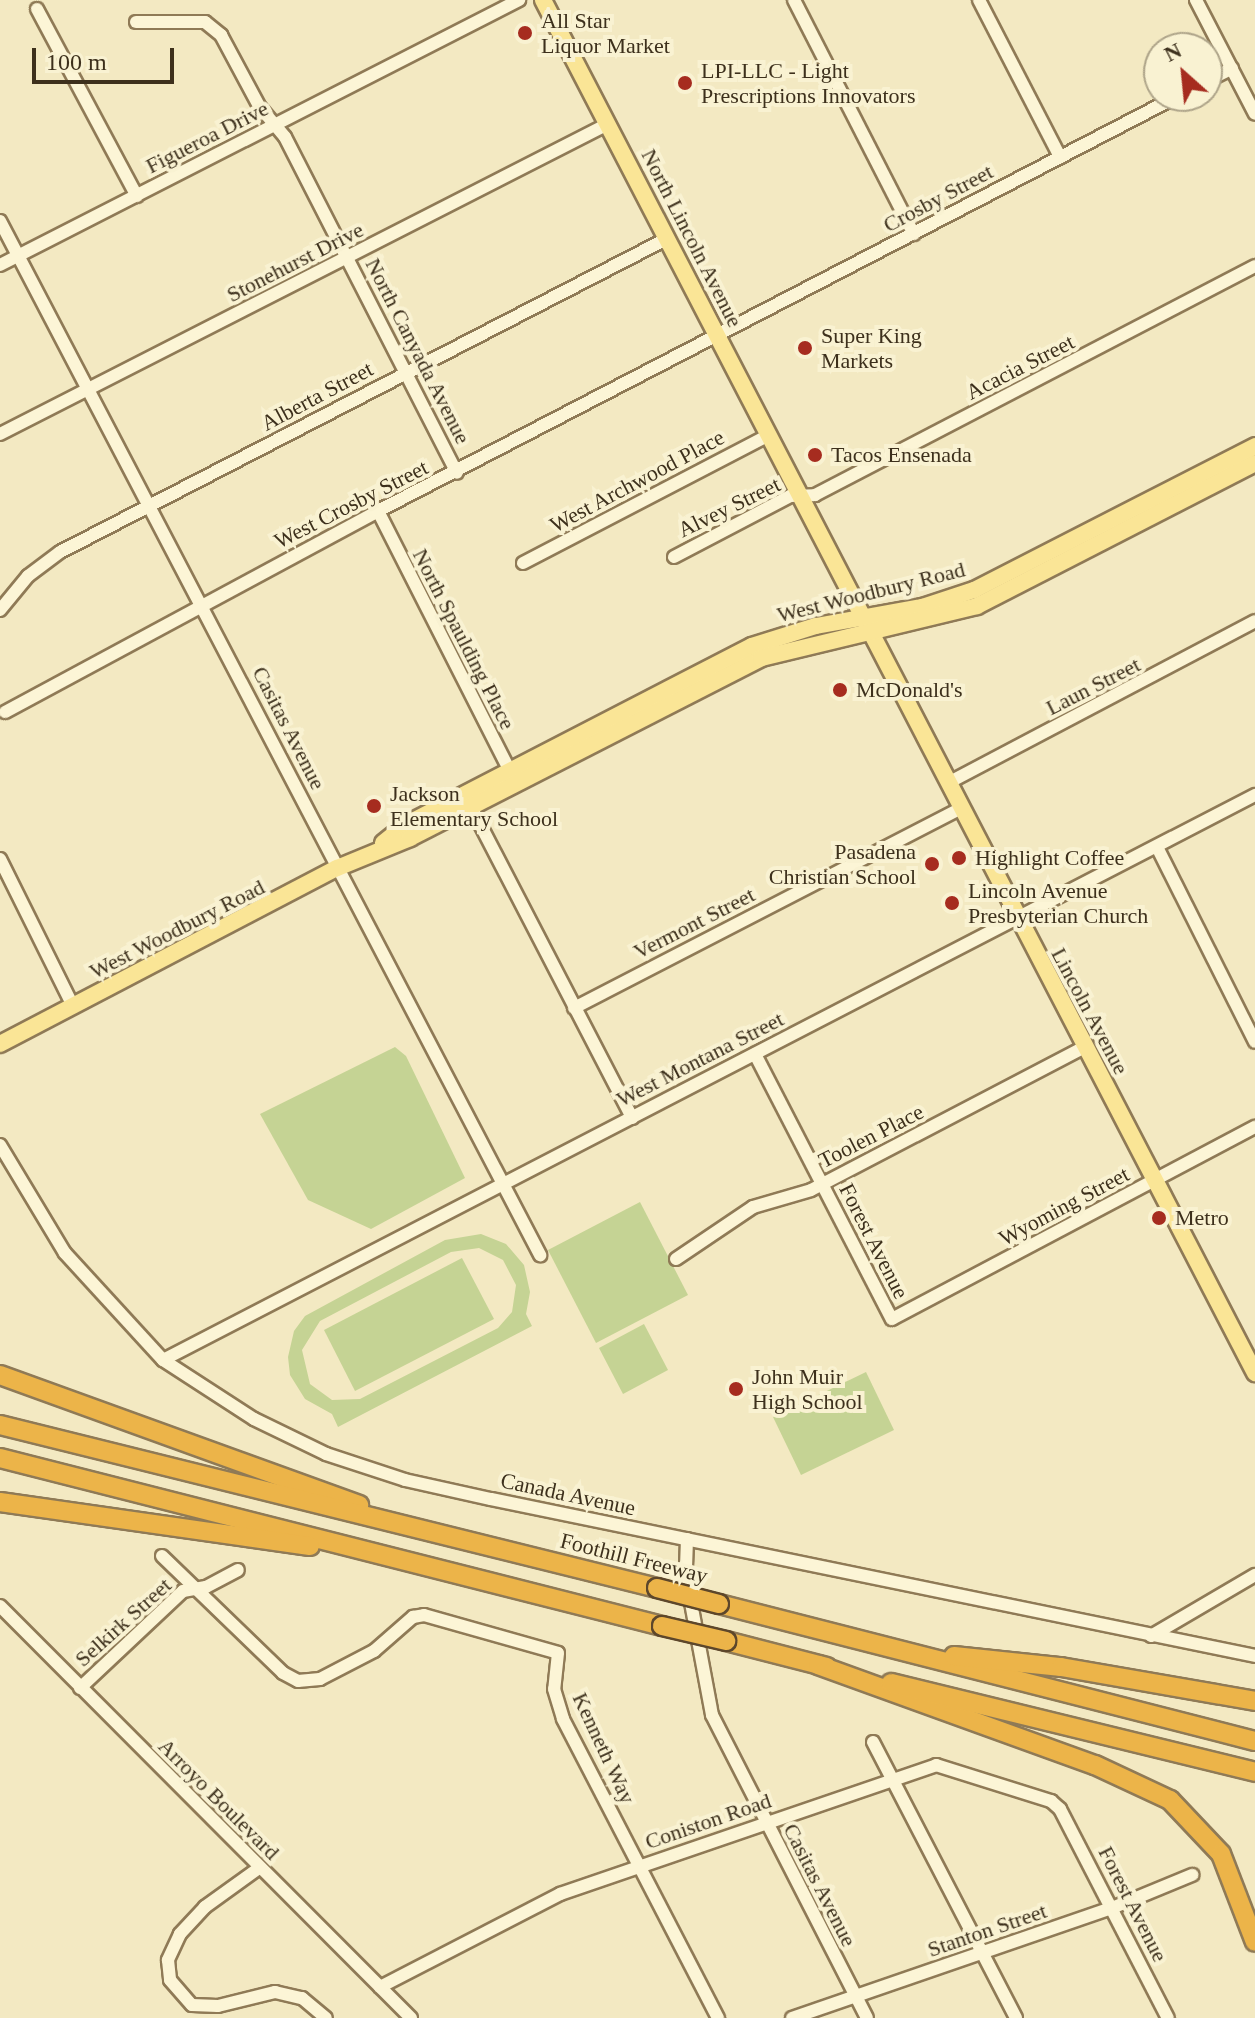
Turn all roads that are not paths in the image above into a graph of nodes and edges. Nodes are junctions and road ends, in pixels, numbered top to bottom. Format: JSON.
{"nodes":[{"id":1,"x":519,"y":0,"type":"edge"},
{"id":2,"x":543,"y":0,"type":"edge"},
{"id":3,"x":794,"y":0,"type":"edge"},
{"id":4,"x":979,"y":0,"type":"edge"},
{"id":5,"x":1196,"y":0,"type":"edge"},
{"id":6,"x":37,"y":9,"type":"dead end"},
{"id":7,"x":136,"y":22,"type":"dead end"},
{"id":8,"x":1232,"y":68,"type":"junction"},
{"id":9,"x":1223,"y":73,"type":"edge"},
{"id":10,"x":1147,"y":112,"type":"edge"},
{"id":11,"x":1255,"y":114,"type":"edge"},
{"id":12,"x":274,"y":124,"type":"junction"},
{"id":13,"x":608,"y":124,"type":"junction"},
{"id":14,"x":1060,"y":157,"type":"junction"},
{"id":15,"x":137,"y":196,"type":"junction"},
{"id":16,"x":0,"y":221,"type":"edge"},
{"id":17,"x":914,"y":234,"type":"junction"},
{"id":18,"x":668,"y":238,"type":"junction"},
{"id":19,"x":18,"y":256,"type":"junction"},
{"id":20,"x":348,"y":258,"type":"junction"},
{"id":21,"x":0,"y":265,"type":"edge"},
{"id":22,"x":1255,"y":266,"type":"edge"},
{"id":23,"x":718,"y":337,"type":"junction"},
{"id":24,"x":406,"y":372,"type":"junction"},
{"id":25,"x":89,"y":390,"type":"junction"},
{"id":26,"x":0,"y":434,"type":"edge"},
{"id":27,"x":769,"y":435,"type":"junction"},
{"id":28,"x":1255,"y":446,"type":"edge"},
{"id":29,"x":1255,"y":463,"type":"edge"},
{"id":30,"x":457,"y":473,"type":"junction"},
{"id":31,"x":802,"y":496,"type":"junction"},
{"id":32,"x":150,"y":505,"type":"junction"},
{"id":33,"x":378,"y":511,"type":"junction"},
{"id":34,"x":674,"y":557,"type":"dead end"},
{"id":35,"x":523,"y":563,"type":"dead end"},
{"id":36,"x":202,"y":606,"type":"junction"},
{"id":37,"x":0,"y":610,"type":"edge"},
{"id":38,"x":1255,"y":621,"type":"edge"},
{"id":39,"x":868,"y":625,"type":"junction"},
{"id":40,"x":5,"y":712,"type":"dead end"},
{"id":41,"x":514,"y":777,"type":"junction"},
{"id":42,"x":948,"y":783,"type":"junction"},
{"id":43,"x":1255,"y":795,"type":"edge"},
{"id":44,"x":468,"y":801,"type":"junction"},
{"id":45,"x":961,"y":808,"type":"junction"},
{"id":46,"x":1157,"y":847,"type":"junction"},
{"id":47,"x":0,"y":859,"type":"edge"},
{"id":48,"x":337,"y":868,"type":"junction"},
{"id":49,"x":1017,"y":918,"type":"junction"},
{"id":50,"x":73,"y":1006,"type":"junction"},
{"id":51,"x":574,"y":1008,"type":"junction"},
{"id":52,"x":1255,"y":1042,"type":"edge"},
{"id":53,"x":0,"y":1044,"type":"edge"},
{"id":54,"x":1085,"y":1047,"type":"junction"},
{"id":55,"x":755,"y":1054,"type":"junction"},
{"id":56,"x":632,"y":1118,"type":"junction"},
{"id":57,"x":1255,"y":1127,"type":"edge"},
{"id":58,"x":0,"y":1145,"type":"edge"},
{"id":59,"x":1154,"y":1180,"type":"junction"},
{"id":60,"x":822,"y":1183,"type":"junction"},
{"id":61,"x":502,"y":1185,"type":"junction"},
{"id":62,"x":540,"y":1255,"type":"dead end"},
{"id":63,"x":676,"y":1259,"type":"dead end"},
{"id":64,"x":892,"y":1319,"type":"joint"},
{"id":65,"x":163,"y":1360,"type":"junction"},
{"id":66,"x":1255,"y":1373,"type":"edge"},
{"id":67,"x":0,"y":1375,"type":"edge"},
{"id":68,"x":0,"y":1425,"type":"edge"},
{"id":69,"x":0,"y":1458,"type":"edge"},
{"id":70,"x":0,"y":1502,"type":"edge"},
{"id":71,"x":433,"y":1533,"type":"junction"},
{"id":72,"x":687,"y":1539,"type":"junction"},
{"id":73,"x":162,"y":1556,"type":"dead end"},
{"id":74,"x":403,"y":1559,"type":"junction"},
{"id":75,"x":238,"y":1570,"type":"dead end"},
{"id":76,"x":1255,"y":1575,"type":"edge"},
{"id":77,"x":194,"y":1588,"type":"junction"},
{"id":78,"x":0,"y":1606,"type":"edge"},
{"id":79,"x":1151,"y":1636,"type":"junction"},
{"id":80,"x":895,"y":1650,"type":"junction"},
{"id":81,"x":1255,"y":1656,"type":"edge"},
{"id":82,"x":818,"y":1665,"type":"junction"},
{"id":83,"x":80,"y":1688,"type":"junction"},
{"id":84,"x":1255,"y":1701,"type":"edge"},
{"id":85,"x":1255,"y":1741,"type":"edge"},
{"id":86,"x":873,"y":1742,"type":"dead end"},
{"id":87,"x":1255,"y":1772,"type":"edge"},
{"id":88,"x":892,"y":1780,"type":"junction"},
{"id":89,"x":1060,"y":1809,"type":"joint"},
{"id":90,"x":765,"y":1822,"type":"junction"},
{"id":91,"x":639,"y":1865,"type":"junction"},
{"id":92,"x":259,"y":1868,"type":"junction"},
{"id":93,"x":1192,"y":1875,"type":"dead end"},
{"id":94,"x":1112,"y":1908,"type":"junction"},
{"id":95,"x":1255,"y":1942,"type":"edge"},
{"id":96,"x":982,"y":1953,"type":"junction"},
{"id":97,"x":380,"y":1987,"type":"junction"},
{"id":98,"x":855,"y":1996,"type":"junction"},
{"id":99,"x":326,"y":2018,"type":"edge"},
{"id":100,"x":411,"y":2018,"type":"edge"},
{"id":101,"x":718,"y":2018,"type":"edge"},
{"id":102,"x":792,"y":2018,"type":"edge"},
{"id":103,"x":867,"y":2018,"type":"edge"},
{"id":104,"x":1016,"y":2018,"type":"edge"},
{"id":105,"x":1168,"y":2018,"type":"edge"}],
"edges":[{"from":1,"to":12,"type":"street","name":"Figueroa Drive"},
{"from":2,"to":13,"type":"main road","name":"North Lincoln Avenue"},
{"from":3,"to":17,"type":"street"},
{"from":4,"to":14,"type":"street"},
{"from":5,"to":8,"type":"street"},
{"from":6,"to":15,"type":"street"},
{"from":7,"to":12,"type":"street","name":"North Canyada Avenue"},
{"from":8,"to":9,"type":"street"},
{"from":8,"to":11,"type":"street"},
{"from":10,"to":14,"type":"street","name":"Crosby Street"},
{"from":12,"to":15,"type":"street","name":"Figueroa Drive"},
{"from":12,"to":20,"type":"street","name":"North Canyada Avenue"},
{"from":13,"to":18,"type":"main road","name":"North Lincoln Avenue"},
{"from":13,"to":20,"type":"street","name":"Stonehurst Drive"},
{"from":14,"to":17,"type":"street","name":"Crosby Street"},
{"from":15,"to":19,"type":"street","name":"Figueroa Drive"},
{"from":16,"to":19,"type":"street","name":"Casitas Avenue"},
{"from":17,"to":23,"type":"street","name":"Crosby Street"},
{"from":18,"to":23,"type":"main road","name":"North Lincoln Avenue"},
{"from":18,"to":24,"type":"street","name":"Alberta Street"},
{"from":19,"to":21,"type":"street","name":"Figueroa Drive"},
{"from":19,"to":25,"type":"street","name":"Casitas Avenue"},
{"from":20,"to":24,"type":"street","name":"North Canyada Avenue"},
{"from":20,"to":25,"type":"street","name":"Stonehurst Drive"},
{"from":22,"to":31,"type":"street","name":"Acacia Street"},
{"from":23,"to":27,"type":"main road","name":"North Lincoln Avenue"},
{"from":23,"to":30,"type":"street","name":"West Crosby Street"},
{"from":24,"to":30,"type":"street","name":"North Canyada Avenue"},
{"from":24,"to":32,"type":"street","name":"Alberta Street"},
{"from":25,"to":26,"type":"street","name":"Stonehurst Drive"},
{"from":25,"to":32,"type":"street","name":"Casitas Avenue"},
{"from":27,"to":31,"type":"main road","name":"North Lincoln Avenue"},
{"from":27,"to":35,"type":"street","name":"West Archwood Place"},
{"from":28,"to":39,"type":"main road","name":"West Woodbury Road"},
{"from":29,"to":39,"type":"main road","name":"West Woodbury Road"},
{"from":30,"to":33,"type":"street","name":"West Crosby Street"},
{"from":31,"to":34,"type":"street","name":"Alvey Street"},
{"from":31,"to":39,"type":"main road","name":"Lincoln Avenue"},
{"from":32,"to":36,"type":"street","name":"Casitas Avenue"},
{"from":32,"to":37,"type":"street","name":"Alberta Street"},
{"from":33,"to":36,"type":"street","name":"West Crosby Street"},
{"from":33,"to":41,"type":"street","name":"North Spaulding Place"},
{"from":36,"to":40,"type":"street","name":"West Crosby Street"},
{"from":36,"to":48,"type":"street","name":"Casitas Avenue"},
{"from":38,"to":42,"type":"street","name":"Laun Street"},
{"from":39,"to":41,"type":"main road","name":"West Woodbury Road"},
{"from":39,"to":42,"type":"main road","name":"Lincoln Avenue"},
{"from":41,"to":44,"type":"main road","name":"West Woodbury Road"},
{"from":42,"to":45,"type":"main road","name":"Lincoln Avenue"},
{"from":43,"to":46,"type":"street","name":"West Montana Street"},
{"from":44,"to":48,"type":"main road","name":"West Woodbury Road"},
{"from":44,"to":51,"type":"street"},
{"from":45,"to":49,"type":"main road","name":"Lincoln Avenue"},
{"from":45,"to":51,"type":"street","name":"Vermont Street"},
{"from":46,"to":49,"type":"street","name":"West Montana Street"},
{"from":46,"to":52,"type":"street"},
{"from":47,"to":50,"type":"street"},
{"from":48,"to":50,"type":"main road","name":"West Woodbury Road"},
{"from":48,"to":61,"type":"street","name":"Casitas Avenue"},
{"from":49,"to":54,"type":"main road","name":"Lincoln Avenue"},
{"from":49,"to":55,"type":"street","name":"West Montana Street"},
{"from":50,"to":53,"type":"main road","name":"West Woodbury Road"},
{"from":51,"to":56,"type":"street"},
{"from":54,"to":59,"type":"main road","name":"Lincoln Avenue"},
{"from":54,"to":60,"type":"street","name":"Toolen Place"},
{"from":55,"to":56,"type":"street","name":"West Montana Street"},
{"from":55,"to":60,"type":"street","name":"Forest Avenue"},
{"from":56,"to":61,"type":"street","name":"West Montana Street"},
{"from":57,"to":59,"type":"street","name":"Wyoming Street"},
{"from":58,"to":65,"type":"street","name":"Canada Avenue"},
{"from":59,"to":64,"type":"street","name":"Wyoming Street"},
{"from":59,"to":66,"type":"main road","name":"Lincoln Avenue"},
{"from":60,"to":63,"type":"street","name":"Toolen Place"},
{"from":60,"to":64,"type":"street","name":"Forest Avenue"},
{"from":61,"to":62,"type":"street","name":"Casitas Avenue"},
{"from":61,"to":65,"type":"street","name":"West Montana Street"},
{"from":65,"to":72,"type":"street","name":"Canada Avenue"},
{"from":67,"to":71,"type":"highway"},
{"from":68,"to":71,"type":"highway","name":"Foothill Freeway"},
{"from":69,"to":74,"type":"highway"},
{"from":70,"to":74,"type":"highway"},
{"from":71,"to":80,"type":"highway","name":"Foothill Freeway","bridge":true},
{"from":72,"to":79,"type":"street","name":"Canada Avenue"},
{"from":72,"to":90,"type":"street","name":"Casitas Avenue"},
{"from":73,"to":77,"type":"street","name":"Kenneth Way"},
{"from":74,"to":82,"type":"highway","bridge":true},
{"from":75,"to":77,"type":"street","name":"Selkirk Street"},
{"from":76,"to":79,"type":"street"},
{"from":77,"to":83,"type":"street","name":"Selkirk Street"},
{"from":77,"to":91,"type":"street","name":"Kenneth Way"},
{"from":78,"to":83,"type":"street","name":"Arroyo Boulevard"},
{"from":79,"to":81,"type":"street","name":"Canada Avenue"},
{"from":80,"to":84,"type":"highway"},
{"from":80,"to":85,"type":"highway","name":"Foothill Freeway"},
{"from":82,"to":87,"type":"highway"},
{"from":82,"to":95,"type":"highway"},
{"from":83,"to":92,"type":"street","name":"Arroyo Boulevard"},
{"from":86,"to":88,"type":"street"},
{"from":88,"to":89,"type":"street","name":"Coniston Road"},
{"from":88,"to":90,"type":"street","name":"Coniston Road"},
{"from":88,"to":96,"type":"street"},
{"from":89,"to":94,"type":"street","name":"Forest Avenue"},
{"from":90,"to":91,"type":"street","name":"Coniston Road"},
{"from":90,"to":98,"type":"street","name":"Casitas Avenue"},
{"from":91,"to":97,"type":"street","name":"Coniston Road"},
{"from":91,"to":101,"type":"street","name":"Kenneth Way"},
{"from":92,"to":97,"type":"street","name":"Arroyo Boulevard"},
{"from":92,"to":99,"type":"street"},
{"from":93,"to":94,"type":"street","name":"Stanton Street"},
{"from":94,"to":96,"type":"street","name":"Stanton Street"},
{"from":94,"to":105,"type":"street","name":"Forest Avenue"},
{"from":96,"to":98,"type":"street","name":"Stanton Street"},
{"from":96,"to":104,"type":"street"},
{"from":97,"to":100,"type":"street","name":"Arroyo Boulevard"},
{"from":98,"to":102,"type":"street","name":"Stanton Street"},
{"from":98,"to":103,"type":"street","name":"Casitas Avenue"}]}
